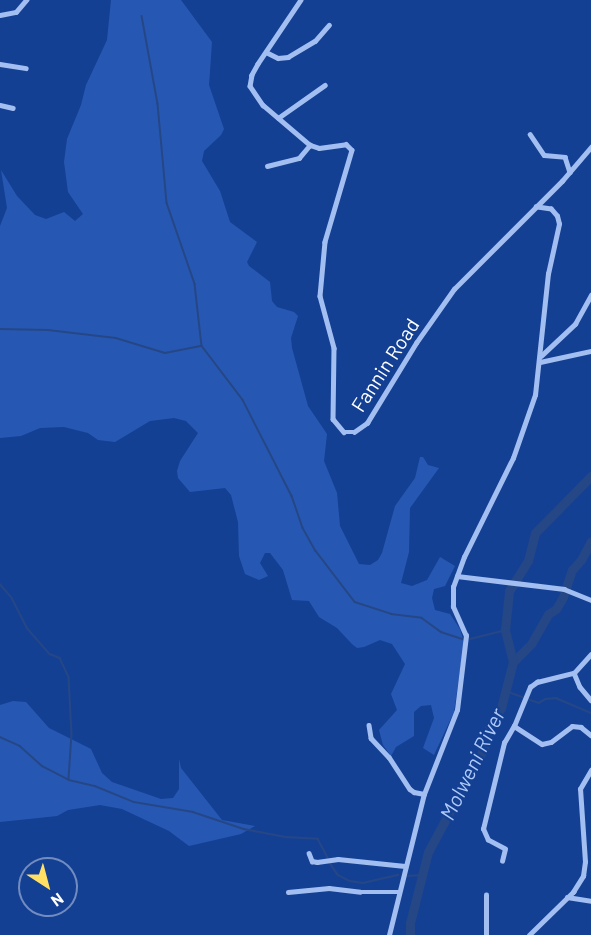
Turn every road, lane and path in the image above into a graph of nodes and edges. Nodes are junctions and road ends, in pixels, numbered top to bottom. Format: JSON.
{"nodes":[{"id":1,"x":26,"y":0,"type":"edge"},
{"id":2,"x":301,"y":0,"type":"edge"},
{"id":3,"x":0,"y":15,"type":"edge"},
{"id":4,"x":329,"y":25,"type":"dead end"},
{"id":5,"x":267,"y":52,"type":"junction"},
{"id":6,"x":0,"y":64,"type":"edge"},
{"id":7,"x":26,"y":68,"type":"dead end"},
{"id":8,"x":325,"y":84,"type":"dead end"},
{"id":9,"x":0,"y":105,"type":"edge"},
{"id":10,"x":13,"y":108,"type":"dead end"},
{"id":11,"x":278,"y":118,"type":"junction"},
{"id":12,"x":530,"y":134,"type":"dead end"},
{"id":13,"x":310,"y":145,"type":"junction"},
{"id":14,"x":591,"y":147,"type":"edge"},
{"id":15,"x":267,"y":166,"type":"dead end"},
{"id":16,"x":570,"y":172,"type":"junction"},
{"id":17,"x":533,"y":208,"type":"junction"},
{"id":18,"x":591,"y":295,"type":"edge"},
{"id":19,"x":591,"y":351,"type":"edge"},
{"id":20,"x":541,"y":359,"type":"junction"},
{"id":21,"x":457,"y":576,"type":"junction"},
{"id":22,"x":591,"y":600,"type":"edge"},
{"id":23,"x":591,"y":654,"type":"edge"},
{"id":24,"x":574,"y":673,"type":"junction"},
{"id":25,"x":591,"y":700,"type":"edge"},
{"id":26,"x":369,"y":725,"type":"dead end"},
{"id":27,"x":514,"y":726,"type":"junction"},
{"id":28,"x":591,"y":735,"type":"edge"},
{"id":29,"x":591,"y":770,"type":"edge"},
{"id":30,"x":424,"y":794,"type":"junction"},
{"id":31,"x":309,"y":853,"type":"dead end"},
{"id":32,"x":502,"y":861,"type":"dead end"},
{"id":33,"x":405,"y":866,"type":"junction"},
{"id":34,"x":288,"y":892,"type":"dead end"},
{"id":35,"x":398,"y":892,"type":"junction"},
{"id":36,"x":486,"y":895,"type":"dead end"},
{"id":37,"x":567,"y":897,"type":"junction"},
{"id":38,"x":591,"y":901,"type":"edge"},
{"id":39,"x":389,"y":935,"type":"edge"},
{"id":40,"x":486,"y":935,"type":"edge"},
{"id":41,"x":529,"y":935,"type":"edge"}],
"edges":[{"from":1,"to":3,"type":"street"},
{"from":2,"to":5,"type":"street"},
{"from":4,"to":5,"type":"street"},
{"from":5,"to":11,"type":"street"},
{"from":6,"to":7,"type":"street"},
{"from":8,"to":11,"type":"street"},
{"from":9,"to":10,"type":"street"},
{"from":11,"to":13,"type":"street"},
{"from":12,"to":16,"type":"street"},
{"from":13,"to":15,"type":"street"},
{"from":13,"to":17,"type":"street","name":"Fannin Road"},
{"from":14,"to":16,"type":"street"},
{"from":16,"to":17,"type":"street"},
{"from":17,"to":20,"type":"street"},
{"from":18,"to":20,"type":"street"},
{"from":19,"to":20,"type":"street"},
{"from":20,"to":21,"type":"street"},
{"from":21,"to":22,"type":"street"},
{"from":21,"to":30,"type":"street"},
{"from":23,"to":24,"type":"street"},
{"from":24,"to":25,"type":"street"},
{"from":24,"to":27,"type":"street"},
{"from":26,"to":30,"type":"street"},
{"from":27,"to":28,"type":"street"},
{"from":27,"to":32,"type":"street"},
{"from":29,"to":37,"type":"street"},
{"from":30,"to":33,"type":"street"},
{"from":31,"to":33,"type":"street"},
{"from":33,"to":35,"type":"street"},
{"from":34,"to":35,"type":"street"},
{"from":35,"to":39,"type":"street"},
{"from":36,"to":40,"type":"street"},
{"from":37,"to":38,"type":"street"},
{"from":37,"to":41,"type":"street"}]}
